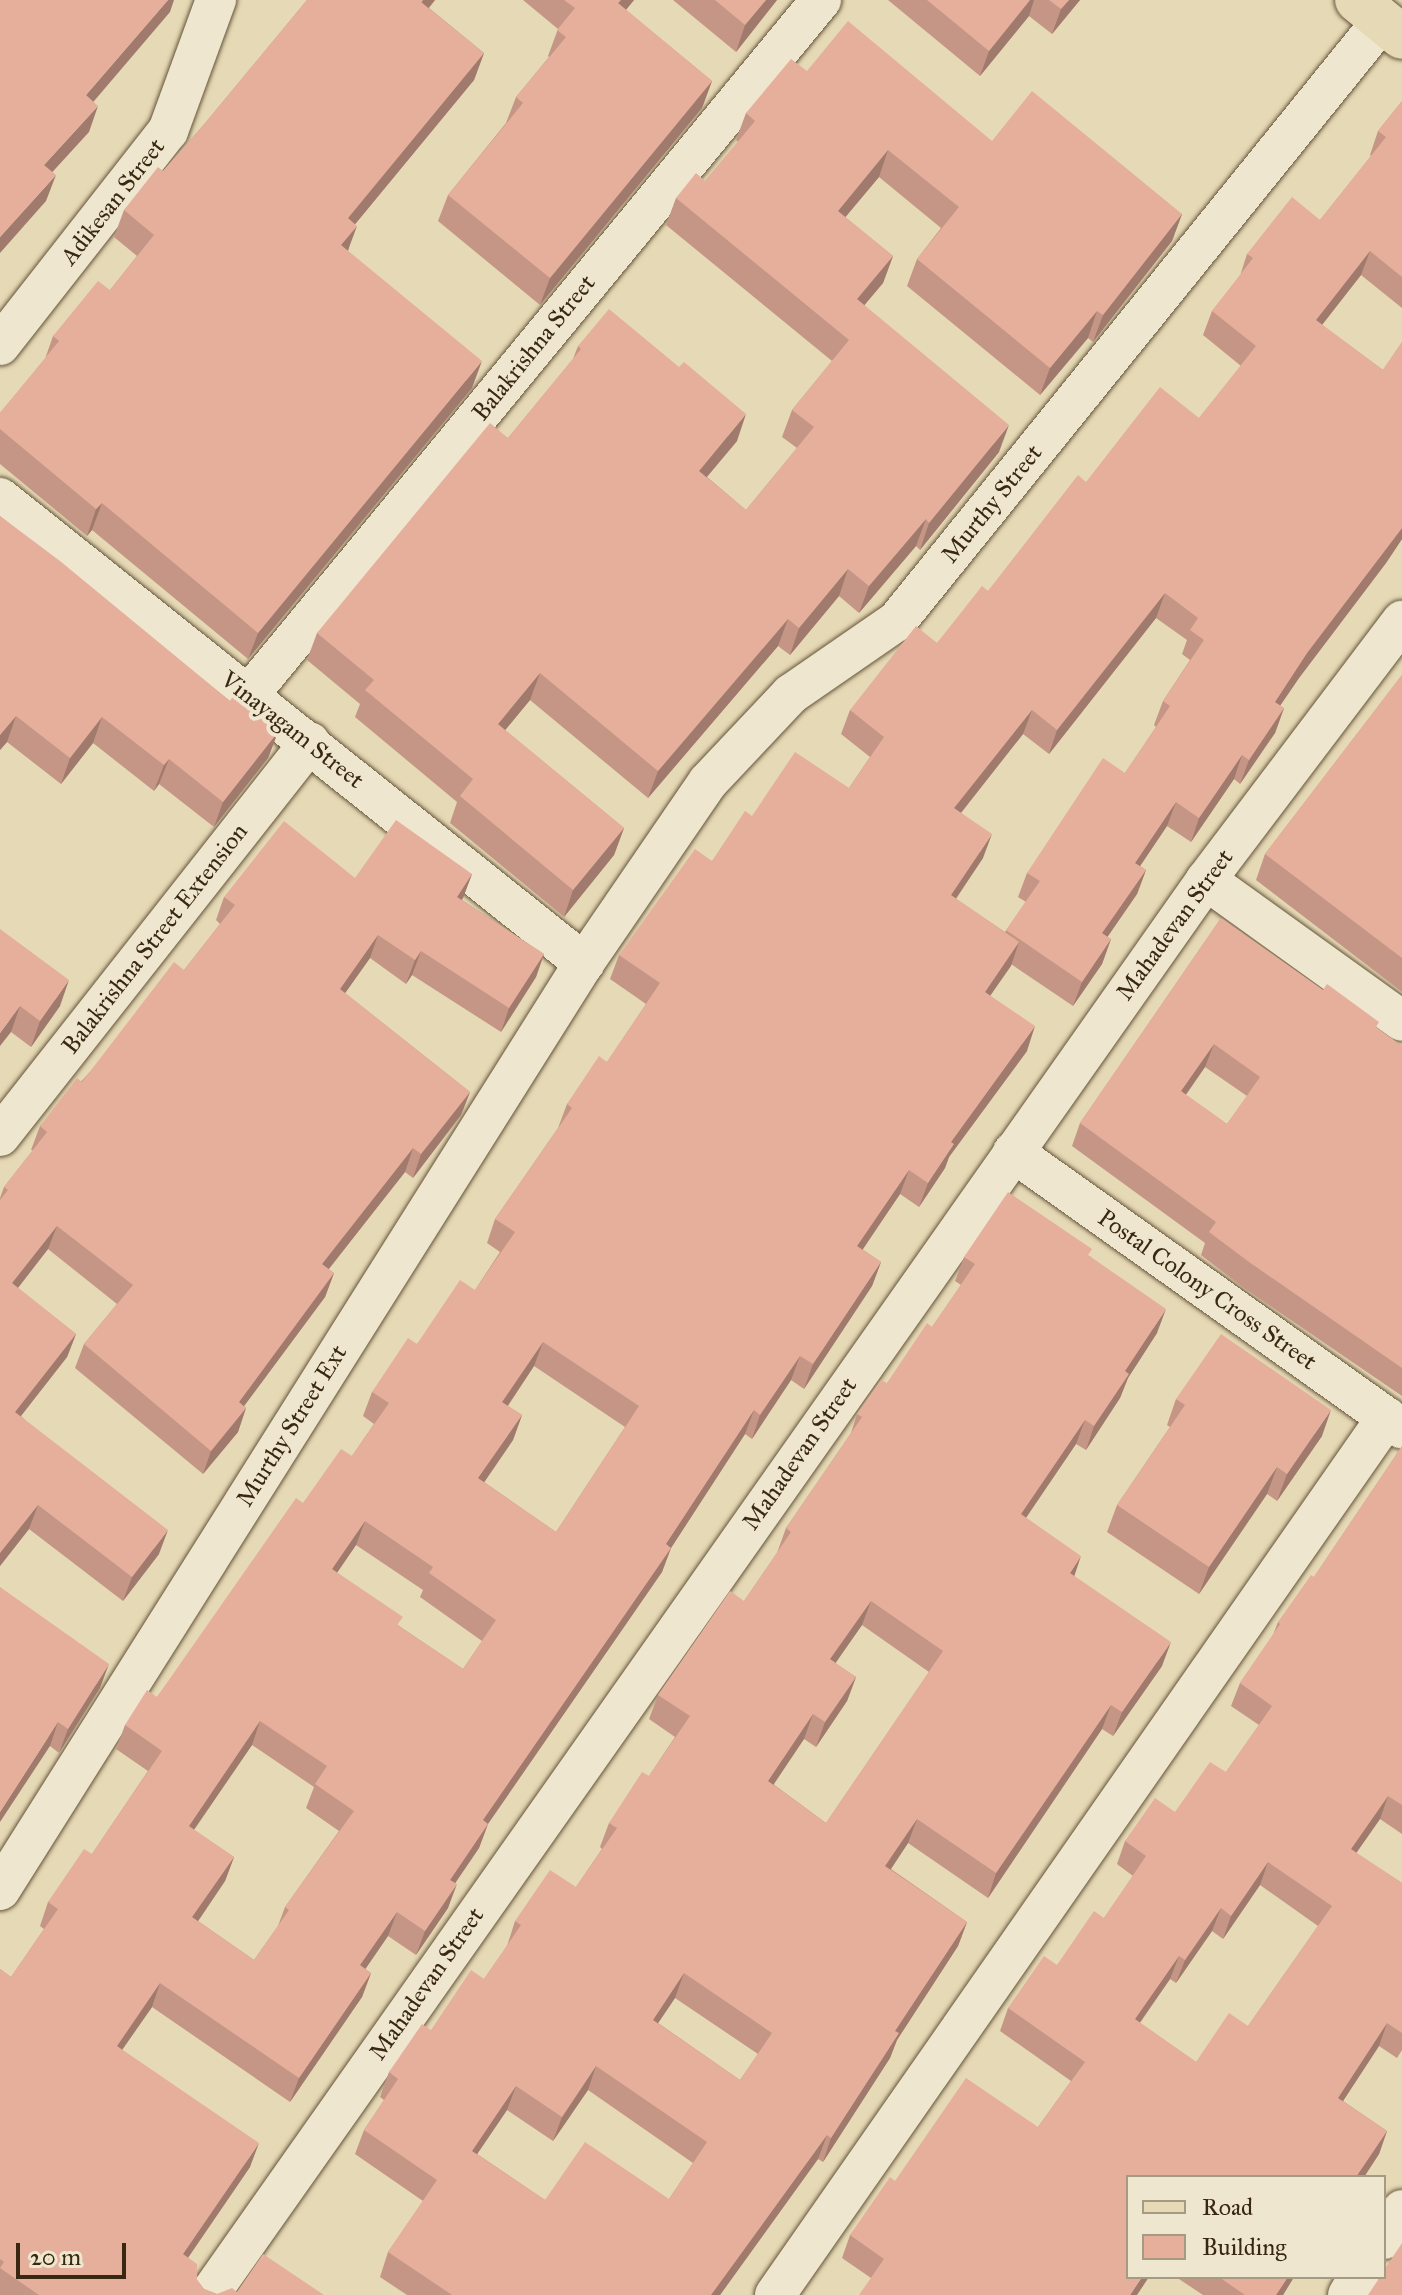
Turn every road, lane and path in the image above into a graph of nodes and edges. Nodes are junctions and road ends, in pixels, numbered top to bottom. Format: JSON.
{"nodes":[{"id":1,"x":216,"y":0,"type":"edge"},
{"id":2,"x":821,"y":0,"type":"edge"},
{"id":3,"x":1380,"y":19,"type":"edge"},
{"id":4,"x":0,"y":345,"type":"edge"},
{"id":5,"x":0,"y":498,"type":"edge"},
{"id":6,"x":1402,"y":621,"type":"edge"},
{"id":7,"x":247,"y":697,"type":"junction"},
{"id":8,"x":310,"y":742,"type":"junction"},
{"id":9,"x":1206,"y":880,"type":"junction"},
{"id":10,"x":584,"y":963,"type":"junction"},
{"id":11,"x":1402,"y":1021,"type":"edge"},
{"id":12,"x":0,"y":1136,"type":"edge"},
{"id":13,"x":1013,"y":1152,"type":"junction"},
{"id":14,"x":1394,"y":1423,"type":"edge"},
{"id":15,"x":0,"y":1890,"type":"edge"},
{"id":16,"x":1402,"y":2210,"type":"edge"},
{"id":17,"x":1386,"y":2236,"type":"edge"},
{"id":18,"x":209,"y":2295,"type":"edge"},
{"id":19,"x":775,"y":2295,"type":"edge"}],
"edges":[{"from":1,"to":4,"type":"street","name":"Adikesan Street"},
{"from":2,"to":7,"type":"street","name":"Balakrishna Street"},
{"from":3,"to":10,"type":"street","name":"Murthy Street"},
{"from":5,"to":7,"type":"street","name":"Vinayagam Street"},
{"from":6,"to":9,"type":"street","name":"Mahadevan Street"},
{"from":7,"to":8,"type":"street","name":"Vinayagam Street"},
{"from":8,"to":10,"type":"street","name":"Vinayagam Street"},
{"from":8,"to":12,"type":"street","name":"Balakrishna Street Extension"},
{"from":9,"to":11,"type":"street"},
{"from":9,"to":13,"type":"street","name":"Mahadevan Street"},
{"from":10,"to":15,"type":"street","name":"Murthy Street Ext"},
{"from":13,"to":14,"type":"street","name":"Postal Colony Cross Street"},
{"from":13,"to":18,"type":"street","name":"Mahadevan Street"},
{"from":14,"to":19,"type":"street"},
{"from":16,"to":17,"type":"street"}]}
